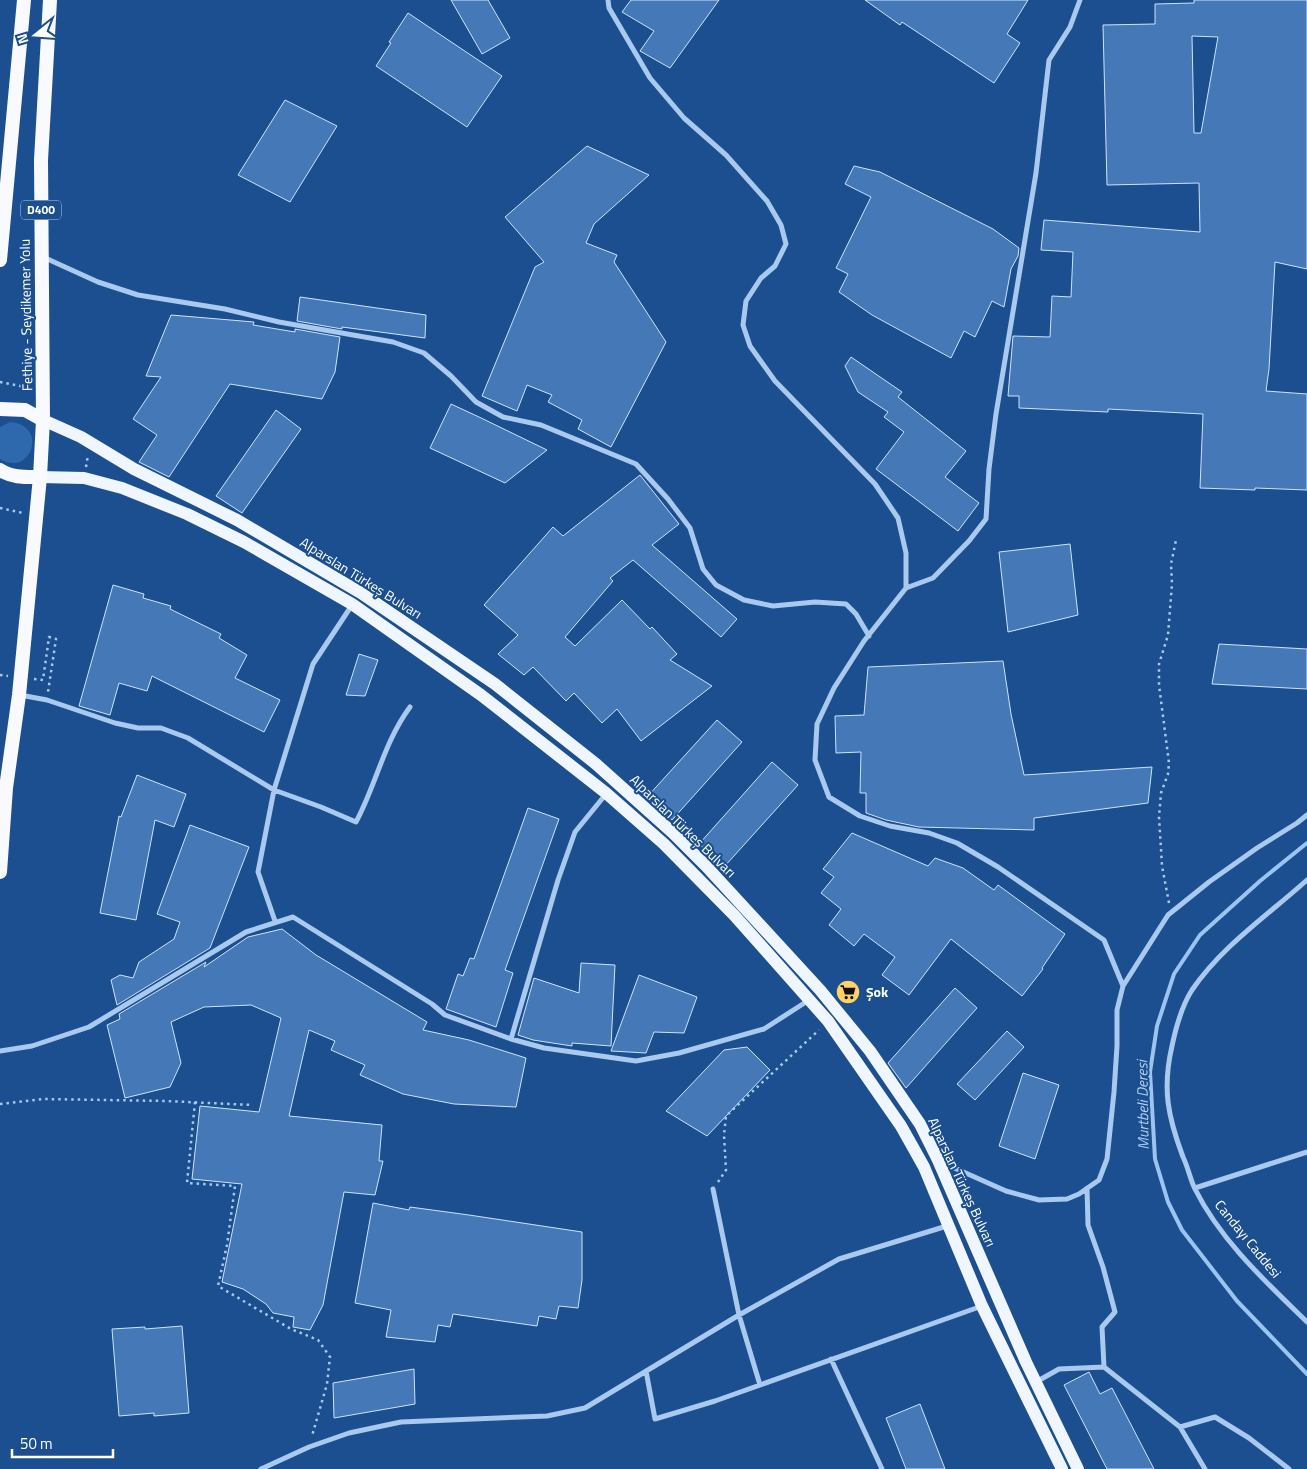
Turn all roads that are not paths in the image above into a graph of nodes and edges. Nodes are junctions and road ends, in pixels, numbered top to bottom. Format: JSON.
{"nodes":[{"id":1,"x":24,"y":0,"type":"edge"},
{"id":2,"x":50,"y":0,"type":"edge"},
{"id":3,"x":608,"y":0,"type":"edge"},
{"id":4,"x":1080,"y":0,"type":"edge"},
{"id":5,"x":41,"y":257,"type":"junction"},
{"id":6,"x":0,"y":260,"type":"edge"},
{"id":7,"x":0,"y":409,"type":"edge"},
{"id":8,"x":43,"y":420,"type":"junction"},
{"id":9,"x":0,"y":470,"type":"edge"},
{"id":10,"x":40,"y":477,"type":"junction"},
{"id":11,"x":906,"y":588,"type":"junction"},
{"id":12,"x":352,"y":604,"type":"junction"},
{"id":13,"x":869,"y":636,"type":"junction"},
{"id":14,"x":19,"y":695,"type":"junction"},
{"id":15,"x":410,"y":707,"type":"dead end"},
{"id":16,"x":274,"y":790,"type":"junction"},
{"id":17,"x":606,"y":793,"type":"junction"},
{"id":18,"x":1307,"y":815,"type":"edge"},
{"id":19,"x":0,"y":872,"type":"edge"},
{"id":20,"x":1307,"y":880,"type":"edge"},
{"id":21,"x":275,"y":922,"type":"junction"},
{"id":22,"x":1123,"y":986,"type":"junction"},
{"id":23,"x":810,"y":1000,"type":"junction"},
{"id":24,"x":511,"y":1039,"type":"junction"},
{"id":25,"x":0,"y":1051,"type":"edge"},
{"id":26,"x":1307,"y":1152,"type":"edge"},
{"id":27,"x":938,"y":1160,"type":"junction"},
{"id":28,"x":1087,"y":1188,"type":"junction"},
{"id":29,"x":1195,"y":1188,"type":"junction"},
{"id":30,"x":713,"y":1189,"type":"road end"},
{"id":31,"x":948,"y":1226,"type":"junction"},
{"id":32,"x":982,"y":1306,"type":"junction"},
{"id":33,"x":739,"y":1315,"type":"junction"},
{"id":34,"x":1307,"y":1322,"type":"edge"},
{"id":35,"x":832,"y":1359,"type":"junction"},
{"id":36,"x":1104,"y":1367,"type":"junction"},
{"id":37,"x":646,"y":1371,"type":"junction"},
{"id":38,"x":1035,"y":1382,"type":"junction"},
{"id":39,"x":760,"y":1385,"type":"junction"},
{"id":40,"x":1180,"y":1427,"type":"junction"},
{"id":41,"x":261,"y":1469,"type":"edge"},
{"id":42,"x":882,"y":1469,"type":"edge"},
{"id":43,"x":1062,"y":1469,"type":"edge"},
{"id":44,"x":1078,"y":1469,"type":"edge"},
{"id":45,"x":1205,"y":1469,"type":"edge"},
{"id":46,"x":1289,"y":1469,"type":"edge"}],
"edges":[{"from":1,"to":6,"type":"highway","name":"Fethiye - Seydikemer Yolu","number":"D400"},
{"from":2,"to":5,"type":"highway","name":"Fethiye - Seydikemer Yolu","number":"D400"},
{"from":3,"to":11,"type":"street"},
{"from":4,"to":11,"type":"street"},
{"from":5,"to":8,"type":"highway","name":"Fethiye - Seydikemer Yolu","number":"D400"},
{"from":5,"to":13,"type":"street"},
{"from":7,"to":8,"type":"highway"},
{"from":8,"to":10,"type":"highway","number":"D400"},
{"from":8,"to":27,"type":"main road","name":"Alparslan Türkeş Bulvarı"},
{"from":9,"to":10,"type":"highway"},
{"from":10,"to":12,"type":"main road","name":"Alparslan Türkeş Bulvarı"},
{"from":10,"to":14,"type":"highway","number":"D400"},
{"from":11,"to":13,"type":"street"},
{"from":12,"to":16,"type":"street"},
{"from":12,"to":17,"type":"main road","name":"Alparslan Türkeş Bulvarı"},
{"from":13,"to":22,"type":"street"},
{"from":14,"to":16,"type":"street"},
{"from":14,"to":19,"type":"highway","number":"D400"},
{"from":15,"to":16,"type":"street"},
{"from":16,"to":21,"type":"street"},
{"from":17,"to":23,"type":"main road","name":"Alparslan Türkeş Bulvarı"},
{"from":17,"to":24,"type":"street"},
{"from":18,"to":22,"type":"street"},
{"from":20,"to":29,"type":"street"},
{"from":21,"to":24,"type":"street"},
{"from":21,"to":25,"type":"street"},
{"from":22,"to":28,"type":"street"},
{"from":23,"to":24,"type":"street"},
{"from":23,"to":31,"type":"main road","name":"Alparslan Türkeş Bulvarı"},
{"from":26,"to":29,"type":"street","name":"Candayı Caddesi"},
{"from":27,"to":28,"type":"street"},
{"from":27,"to":38,"type":"main road","name":"Alparslan Türkeş Bulvarı"},
{"from":28,"to":36,"type":"street"},
{"from":29,"to":34,"type":"street","name":"Candayı Caddesi"},
{"from":30,"to":33,"type":"street"},
{"from":31,"to":32,"type":"main road","name":"Alparslan Türkeş Bulvarı"},
{"from":31,"to":33,"type":"street"},
{"from":32,"to":35,"type":"street"},
{"from":32,"to":43,"type":"main road","name":"Alparslan Türkeş Bulvarı"},
{"from":33,"to":37,"type":"street"},
{"from":33,"to":39,"type":"street"},
{"from":35,"to":39,"type":"street"},
{"from":35,"to":42,"type":"street"},
{"from":36,"to":38,"type":"street"},
{"from":36,"to":40,"type":"street"},
{"from":37,"to":39,"type":"street"},
{"from":37,"to":41,"type":"street"},
{"from":38,"to":44,"type":"main road","name":"Alparslan Türkeş Bulvarı"},
{"from":40,"to":45,"type":"street"},
{"from":40,"to":46,"type":"street"}]}
